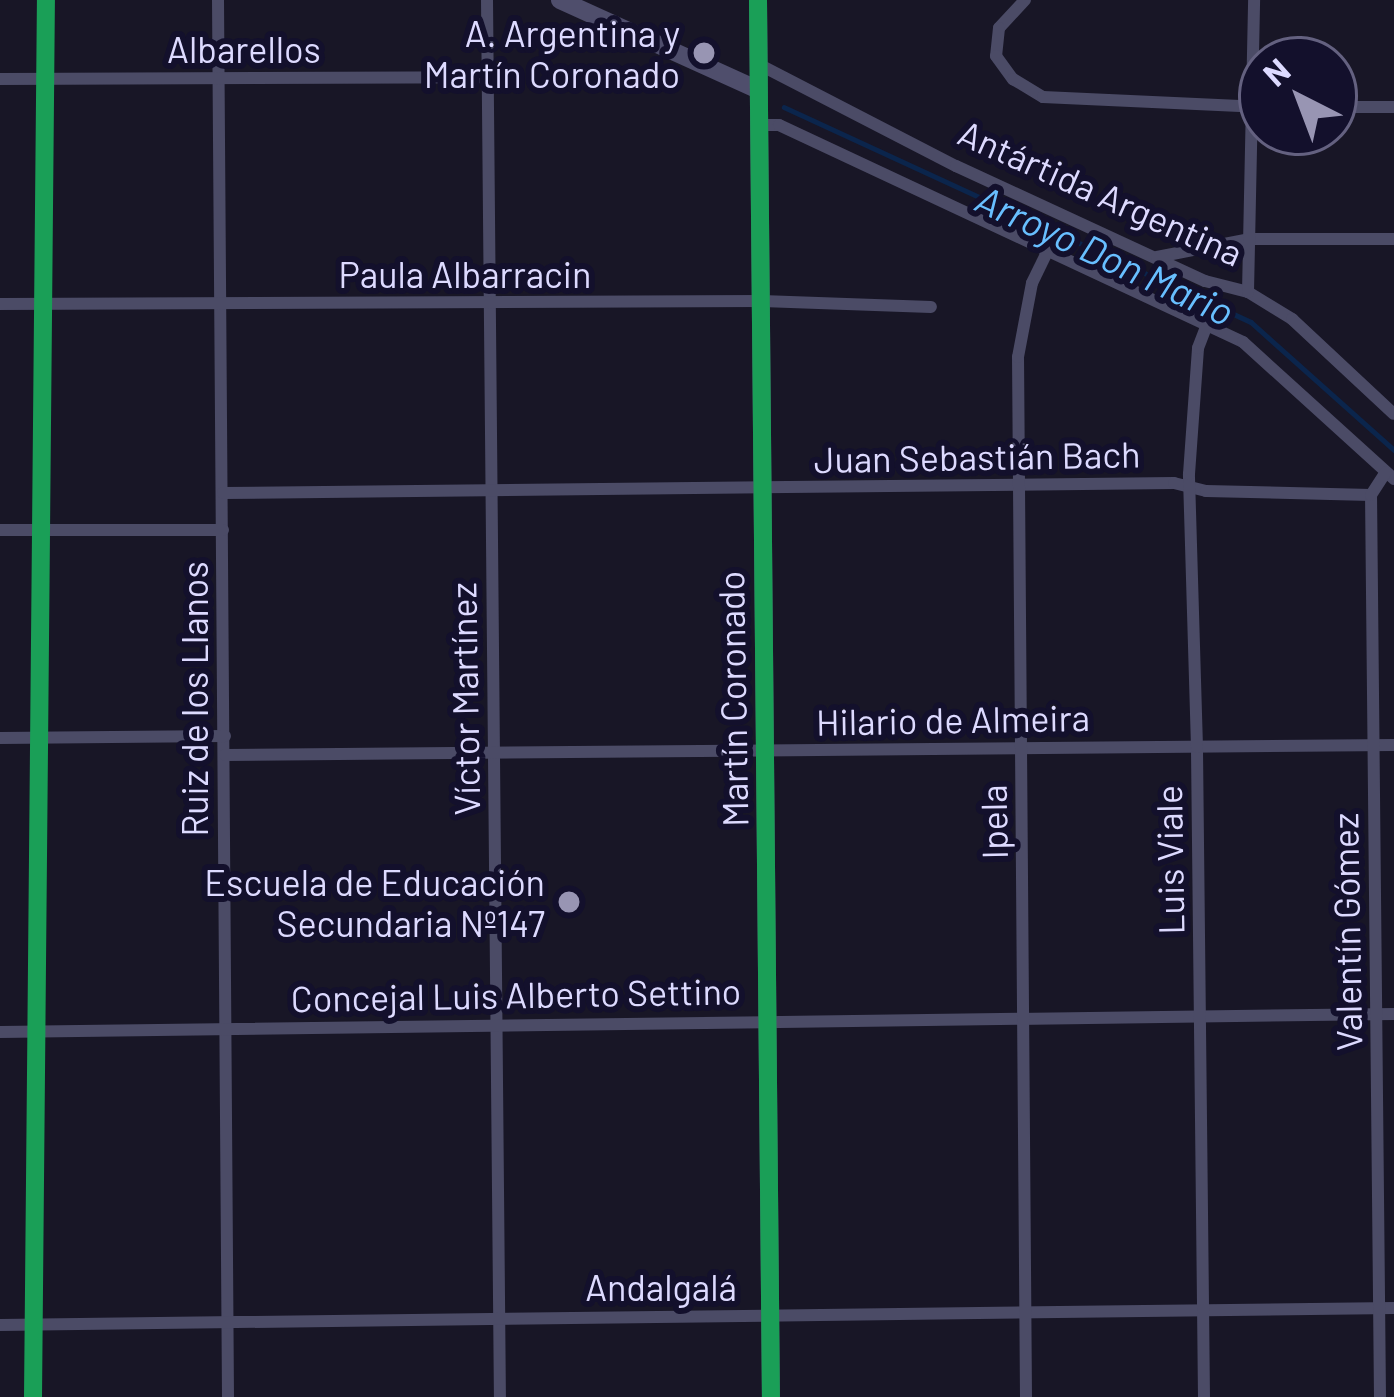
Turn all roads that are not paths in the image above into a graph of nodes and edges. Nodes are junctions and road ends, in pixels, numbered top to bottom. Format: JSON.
{"nodes":[{"id":1,"x":46,"y":0,"type":"edge"},
{"id":2,"x":218,"y":0,"type":"edge"},
{"id":3,"x":560,"y":0,"type":"edge"},
{"id":4,"x":758,"y":0,"type":"edge"},
{"id":5,"x":1024,"y":0,"type":"edge"},
{"id":6,"x":1254,"y":0,"type":"edge"},
{"id":7,"x":485,"y":1,"type":"edge"},
{"id":8,"x":1255,"y":36,"type":"edge"},
{"id":9,"x":758,"y":64,"type":"junction"},
{"id":10,"x":488,"y":77,"type":"junction"},
{"id":11,"x":0,"y":79,"type":"edge"},
{"id":12,"x":44,"y":79,"type":"junction"},
{"id":13,"x":219,"y":79,"type":"junction"},
{"id":14,"x":758,"y":90,"type":"junction"},
{"id":15,"x":1238,"y":105,"type":"edge"},
{"id":16,"x":1358,"y":107,"type":"edge"},
{"id":17,"x":1394,"y":107,"type":"edge"},
{"id":18,"x":760,"y":125,"type":"junction"},
{"id":19,"x":1255,"y":156,"type":"edge"},
{"id":20,"x":1250,"y":239,"type":"junction"},
{"id":21,"x":1394,"y":239,"type":"edge"},
{"id":22,"x":1047,"y":252,"type":"junction"},
{"id":23,"x":1157,"y":257,"type":"junction"},
{"id":24,"x":1248,"y":292,"type":"junction"},
{"id":25,"x":762,"y":301,"type":"junction"},
{"id":26,"x":0,"y":304,"type":"edge"},
{"id":27,"x":43,"y":304,"type":"junction"},
{"id":28,"x":490,"y":304,"type":"junction"},
{"id":29,"x":221,"y":305,"type":"junction"},
{"id":30,"x":931,"y":307,"type":"dead end"},
{"id":31,"x":1207,"y":325,"type":"junction"},
{"id":32,"x":1394,"y":414,"type":"edge"},
{"id":33,"x":1390,"y":476,"type":"edge"},
{"id":34,"x":1190,"y":486,"type":"junction"},
{"id":35,"x":761,"y":488,"type":"junction"},
{"id":36,"x":1017,"y":488,"type":"junction"},
{"id":37,"x":223,"y":493,"type":"junction"},
{"id":38,"x":492,"y":493,"type":"junction"},
{"id":39,"x":1370,"y":495,"type":"junction"},
{"id":40,"x":0,"y":530,"type":"edge"},
{"id":41,"x":40,"y":530,"type":"junction"},
{"id":42,"x":223,"y":530,"type":"junction"},
{"id":43,"x":225,"y":736,"type":"junction"},
{"id":44,"x":0,"y":739,"type":"edge"},
{"id":45,"x":37,"y":739,"type":"junction"},
{"id":46,"x":1374,"y":745,"type":"junction"},
{"id":47,"x":1394,"y":745,"type":"edge"},
{"id":48,"x":1197,"y":747,"type":"junction"},
{"id":49,"x":1022,"y":748,"type":"junction"},
{"id":50,"x":766,"y":751,"type":"junction"},
{"id":51,"x":495,"y":752,"type":"junction"},
{"id":52,"x":225,"y":755,"type":"junction"},
{"id":53,"x":1377,"y":1014,"type":"junction"},
{"id":54,"x":1394,"y":1014,"type":"edge"},
{"id":55,"x":1200,"y":1016,"type":"junction"},
{"id":56,"x":1025,"y":1018,"type":"junction"},
{"id":57,"x":770,"y":1019,"type":"junction"},
{"id":58,"x":498,"y":1022,"type":"junction"},
{"id":59,"x":226,"y":1030,"type":"junction"},
{"id":60,"x":0,"y":1032,"type":"edge"},
{"id":61,"x":38,"y":1032,"type":"junction"},
{"id":62,"x":1387,"y":1308,"type":"edge"},
{"id":63,"x":1202,"y":1312,"type":"junction"},
{"id":64,"x":1025,"y":1315,"type":"junction"},
{"id":65,"x":771,"y":1316,"type":"junction"},
{"id":66,"x":498,"y":1318,"type":"junction"},
{"id":67,"x":227,"y":1322,"type":"junction"},
{"id":68,"x":0,"y":1325,"type":"edge"},
{"id":69,"x":33,"y":1326,"type":"junction"},
{"id":70,"x":33,"y":1397,"type":"edge"},
{"id":71,"x":228,"y":1397,"type":"edge"},
{"id":72,"x":500,"y":1397,"type":"edge"},
{"id":73,"x":771,"y":1397,"type":"edge"},
{"id":74,"x":1027,"y":1397,"type":"edge"},
{"id":75,"x":1204,"y":1397,"type":"edge"},
{"id":76,"x":1380,"y":1397,"type":"edge"}],
"edges":[{"from":1,"to":12,"type":"street"},
{"from":2,"to":13,"type":"street","name":"Ruiz de los Llanos"},
{"from":3,"to":14,"type":"street"},
{"from":4,"to":9,"type":"street","name":"Martín Coronado"},
{"from":5,"to":15,"type":"street"},
{"from":6,"to":8,"type":"street"},
{"from":7,"to":10,"type":"street","name":"Víctor Martínez"},
{"from":9,"to":14,"type":"street","name":"Martín Coronado"},
{"from":9,"to":23,"type":"street","name":"Antártida Argentina"},
{"from":10,"to":13,"type":"street","name":"Albarellos"},
{"from":10,"to":28,"type":"street","name":"Víctor Martínez"},
{"from":11,"to":12,"type":"street","name":"Albarellos"},
{"from":12,"to":13,"type":"street","name":"Albarellos"},
{"from":12,"to":27,"type":"street"},
{"from":13,"to":29,"type":"street","name":"Ruiz de los Llanos"},
{"from":14,"to":18,"type":"street","name":"Martín Coronado"},
{"from":16,"to":17,"type":"street"},
{"from":18,"to":22,"type":"street","name":"Antártida Argentina"},
{"from":18,"to":25,"type":"street","name":"Martín Coronado"},
{"from":19,"to":20,"type":"street"},
{"from":20,"to":21,"type":"street"},
{"from":20,"to":23,"type":"street"},
{"from":20,"to":24,"type":"street"},
{"from":22,"to":31,"type":"street","name":"Antártida Argentina"},
{"from":22,"to":36,"type":"street","name":"Ipela"},
{"from":23,"to":24,"type":"street","name":"Antártida Argentina"},
{"from":24,"to":32,"type":"street","name":"Antártida Argentina"},
{"from":25,"to":28,"type":"street","name":"Paula Albarracin"},
{"from":25,"to":30,"type":"street","name":"Paula Albarracin"},
{"from":25,"to":35,"type":"street","name":"Martín Coronado"},
{"from":26,"to":27,"type":"street","name":"Paula Albarracin"},
{"from":27,"to":29,"type":"street","name":"Paula Albarracin"},
{"from":27,"to":41,"type":"street"},
{"from":28,"to":29,"type":"street","name":"Paula Albarracin"},
{"from":28,"to":38,"type":"street","name":"Víctor Martínez"},
{"from":29,"to":37,"type":"street","name":"Ruiz de los Llanos"},
{"from":31,"to":33,"type":"street","name":"Antártida Argentina"},
{"from":31,"to":34,"type":"street","name":"Luis Viale"},
{"from":33,"to":39,"type":"street"},
{"from":34,"to":36,"type":"street","name":"Juan Sebastián Bach"},
{"from":34,"to":39,"type":"street","name":"Juan Sebastián Bach"},
{"from":34,"to":48,"type":"street","name":"Luis Viale"},
{"from":35,"to":36,"type":"street","name":"Juan Sebastián Bach"},
{"from":35,"to":38,"type":"street","name":"Juan Sebastián Bach"},
{"from":35,"to":50,"type":"street","name":"Martín Coronado"},
{"from":36,"to":49,"type":"street","name":"Ipela"},
{"from":37,"to":38,"type":"street","name":"Juan Sebastián Bach"},
{"from":37,"to":42,"type":"street","name":"Ruiz de los Llanos"},
{"from":38,"to":51,"type":"street","name":"Víctor Martínez"},
{"from":39,"to":46,"type":"street","name":"Valentín Gómez"},
{"from":40,"to":41,"type":"street"},
{"from":41,"to":42,"type":"street"},
{"from":41,"to":45,"type":"street"},
{"from":42,"to":43,"type":"street","name":"Ruiz de los Llanos"},
{"from":43,"to":45,"type":"street"},
{"from":43,"to":52,"type":"street","name":"Ruiz de los Llanos"},
{"from":44,"to":45,"type":"street"},
{"from":45,"to":61,"type":"street"},
{"from":46,"to":47,"type":"street","name":"Hilario de Almeira"},
{"from":46,"to":48,"type":"street","name":"Hilario de Almeira"},
{"from":46,"to":53,"type":"street","name":"Valentín Gómez"},
{"from":48,"to":49,"type":"street","name":"Hilario de Almeira"},
{"from":48,"to":55,"type":"street","name":"Luis Viale"},
{"from":49,"to":50,"type":"street","name":"Hilario de Almeira"},
{"from":49,"to":56,"type":"street","name":"Ipela"},
{"from":50,"to":51,"type":"street","name":"Hilario de Almeira"},
{"from":50,"to":57,"type":"street","name":"Martín Coronado"},
{"from":51,"to":52,"type":"street","name":"Hilario de Almeira"},
{"from":51,"to":58,"type":"street","name":"Víctor Martínez"},
{"from":52,"to":59,"type":"street","name":"Ruiz de los Llanos"},
{"from":53,"to":54,"type":"street","name":"Concejal Luis Alberto Settino"},
{"from":53,"to":55,"type":"street","name":"Concejal Luis Alberto Settino"},
{"from":53,"to":62,"type":"street","name":"Valentín Gómez"},
{"from":55,"to":56,"type":"street","name":"Concejal Luis Alberto Settino"},
{"from":55,"to":63,"type":"street","name":"Luis Viale"},
{"from":56,"to":57,"type":"street","name":"Concejal Luis Alberto Settino"},
{"from":56,"to":64,"type":"street","name":"Ipela"},
{"from":57,"to":58,"type":"street","name":"Concejal Luis Alberto Settino"},
{"from":57,"to":65,"type":"street","name":"Martín Coronado"},
{"from":58,"to":59,"type":"street","name":"Concejal Luis Alberto Settino"},
{"from":58,"to":66,"type":"street","name":"Víctor Martínez"},
{"from":59,"to":61,"type":"street","name":"Concejal Luis Alberto Settino"},
{"from":59,"to":67,"type":"street","name":"Ruiz de los Llanos"},
{"from":60,"to":61,"type":"street","name":"Concejal Luis Alberto Settino"},
{"from":61,"to":69,"type":"street"},
{"from":62,"to":63,"type":"street","name":"Andalgalá"},
{"from":62,"to":76,"type":"street","name":"Valentín Gómez"},
{"from":63,"to":64,"type":"street","name":"Andalgalá"},
{"from":63,"to":75,"type":"street","name":"Luis Viale"},
{"from":64,"to":65,"type":"street","name":"Andalgalá"},
{"from":64,"to":74,"type":"street","name":"Ipela"},
{"from":65,"to":66,"type":"street","name":"Andalgalá"},
{"from":65,"to":73,"type":"street","name":"Martín Coronado"},
{"from":66,"to":67,"type":"street","name":"Andalgalá"},
{"from":66,"to":72,"type":"street","name":"Víctor Martínez"},
{"from":67,"to":69,"type":"street","name":"Andalgalá"},
{"from":67,"to":71,"type":"street","name":"Ruiz de los Llanos"},
{"from":68,"to":69,"type":"street","name":"Andalgalá"},
{"from":69,"to":70,"type":"street"}]}
